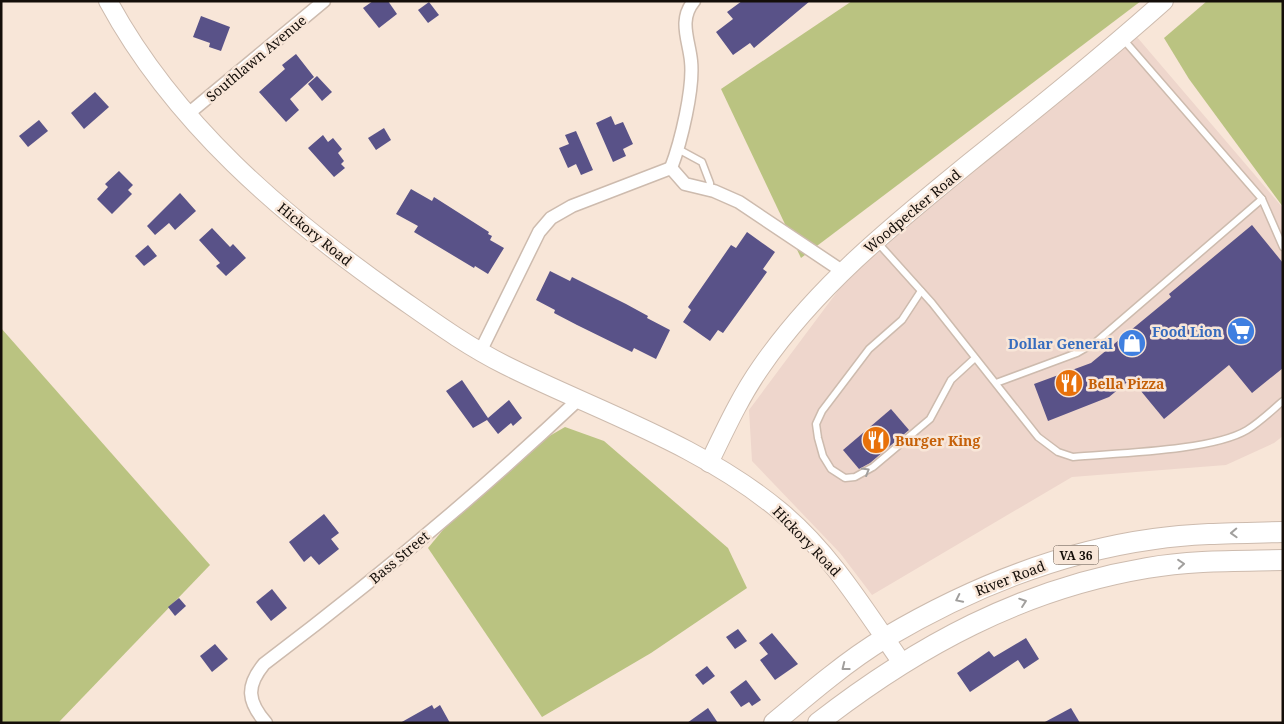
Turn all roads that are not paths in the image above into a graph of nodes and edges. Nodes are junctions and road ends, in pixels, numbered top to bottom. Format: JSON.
{"nodes":[{"id":1,"x":108,"y":1,"type":"edge"},
{"id":2,"x":324,"y":1,"type":"edge"},
{"id":3,"x":694,"y":1,"type":"edge"},
{"id":4,"x":1164,"y":1,"type":"edge"},
{"id":5,"x":1122,"y":38,"type":"junction"},
{"id":6,"x":188,"y":114,"type":"junction"},
{"id":7,"x":678,"y":149,"type":"junction"},
{"id":8,"x":671,"y":168,"type":"junction"},
{"id":9,"x":710,"y":191,"type":"junction"},
{"id":10,"x":1262,"y":199,"type":"junction"},
{"id":11,"x":875,"y":241,"type":"junction"},
{"id":12,"x":1283,"y":246,"type":"edge"},
{"id":13,"x":842,"y":271,"type":"junction"},
{"id":14,"x":921,"y":291,"type":"junction"},
{"id":15,"x":480,"y":352,"type":"junction"},
{"id":16,"x":976,"y":358,"type":"junction"},
{"id":17,"x":996,"y":383,"type":"junction"},
{"id":18,"x":579,"y":399,"type":"junction"},
{"id":19,"x":1283,"y":401,"type":"edge"},
{"id":20,"x":709,"y":463,"type":"junction"},
{"id":21,"x":1283,"y":532,"type":"edge"},
{"id":22,"x":1283,"y":560,"type":"edge"},
{"id":23,"x":884,"y":638,"type":"junction"},
{"id":24,"x":902,"y":663,"type":"junction"},
{"id":25,"x":266,"y":723,"type":"edge"},
{"id":26,"x":774,"y":723,"type":"edge"},
{"id":27,"x":818,"y":723,"type":"edge"}],
"edges":[{"from":1,"to":6,"type":"main road","name":"Hickory Road"},
{"from":2,"to":6,"type":"street","name":"Southlawn Avenue"},
{"from":3,"to":7,"type":"street"},
{"from":4,"to":5,"type":"main road","name":"Woodpecker Road"},
{"from":5,"to":10,"type":"lane"},
{"from":5,"to":11,"type":"main road","name":"Woodpecker Road"},
{"from":6,"to":15,"type":"main road","name":"Hickory Road"},
{"from":7,"to":8,"type":"street"},
{"from":7,"to":9,"type":"lane"},
{"from":8,"to":9,"type":"street"},
{"from":8,"to":15,"type":"street"},
{"from":9,"to":13,"type":"street"},
{"from":10,"to":12,"type":"lane"},
{"from":10,"to":17,"type":"lane"},
{"from":11,"to":13,"type":"main road","name":"Woodpecker Road"},
{"from":11,"to":14,"type":"lane"},
{"from":13,"to":20,"type":"main road","name":"Woodpecker Road"},
{"from":14,"to":16,"type":"lane"},
{"from":14,"to":16,"type":"lane","one_way":true},
{"from":15,"to":18,"type":"main road","name":"Hickory Road"},
{"from":16,"to":17,"type":"lane"},
{"from":17,"to":19,"type":"lane"},
{"from":18,"to":20,"type":"main road","name":"Hickory Road"},
{"from":18,"to":25,"type":"street","name":"Bass Street"},
{"from":20,"to":23,"type":"main road","name":"Hickory Road"},
{"from":21,"to":23,"type":"main road","name":"River Road","number":"VA 36","one_way":true},
{"from":24,"to":22,"type":"main road","name":"River Road","number":"VA 36","one_way":true},
{"from":23,"to":24,"type":"main road","name":"Hickory Road"},
{"from":23,"to":26,"type":"main road","name":"River Road","number":"VA 36","one_way":true},
{"from":24,"to":27,"type":"main road","name":"River Road","number":"VA 36"}]}
